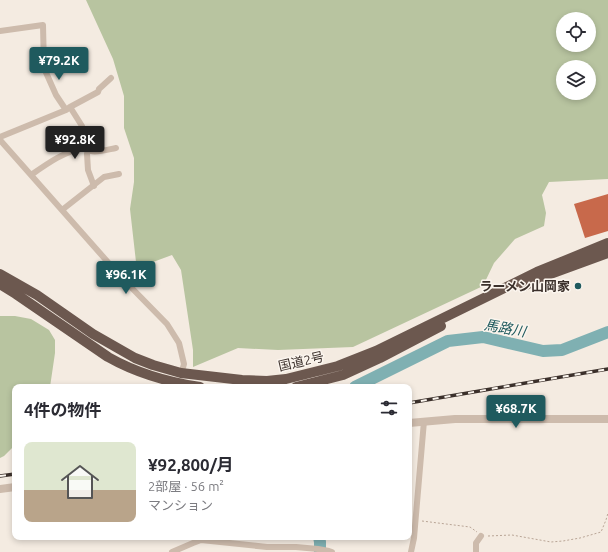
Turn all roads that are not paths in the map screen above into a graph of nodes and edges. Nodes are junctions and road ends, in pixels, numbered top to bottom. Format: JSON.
{"nodes":[{"id":1,"x":0,"y":31,"type":"edge"},
{"id":2,"x":110,"y":78,"type":"dead end"},
{"id":3,"x":68,"y":108,"type":"junction"},
{"id":4,"x":0,"y":137,"type":"edge"},
{"id":5,"x":0,"y":140,"type":"edge"},
{"id":6,"x":88,"y":148,"type":"junction"},
{"id":7,"x":116,"y":148,"type":"dead end"},
{"id":8,"x":120,"y":174,"type":"dead end"},
{"id":9,"x":30,"y":175,"type":"junction"},
{"id":10,"x":94,"y":186,"type":"junction"},
{"id":11,"x":62,"y":210,"type":"junction"},
{"id":12,"x":608,"y":243,"type":"edge"},
{"id":13,"x":608,"y":253,"type":"edge"},
{"id":14,"x":0,"y":267,"type":"edge"},
{"id":15,"x":0,"y":274,"type":"edge"},
{"id":16,"x":0,"y":284,"type":"edge"},
{"id":17,"x":0,"y":291,"type":"edge"},
{"id":18,"x":93,"y":334,"type":"junction"},
{"id":19,"x":88,"y":344,"type":"junction"},
{"id":20,"x":181,"y":373,"type":"junction"},
{"id":21,"x":173,"y":384,"type":"edge"},
{"id":22,"x":179,"y":384,"type":"edge"},
{"id":23,"x":308,"y":384,"type":"edge"},
{"id":24,"x":608,"y":420,"type":"edge"},
{"id":25,"x":424,"y":421,"type":"junction"},
{"id":26,"x":412,"y":423,"type":"edge"},
{"id":27,"x":12,"y":487,"type":"edge"},
{"id":28,"x":0,"y":489,"type":"edge"},
{"id":29,"x":481,"y":536,"type":"road end"},
{"id":30,"x":199,"y":540,"type":"edge"},
{"id":31,"x":209,"y":540,"type":"edge"},
{"id":32,"x":316,"y":550,"type":"edge"},
{"id":33,"x":328,"y":551,"type":"edge"},
{"id":34,"x":172,"y":552,"type":"edge"},
{"id":35,"x":411,"y":552,"type":"edge"},
{"id":36,"x":476,"y":552,"type":"edge"}],
"edges":[{"from":1,"to":3,"type":"street"},
{"from":2,"to":3,"type":"street"},
{"from":3,"to":4,"type":"street"},
{"from":3,"to":6,"type":"street"},
{"from":5,"to":9,"type":"street"},
{"from":6,"to":7,"type":"street"},
{"from":6,"to":9,"type":"street"},
{"from":6,"to":10,"type":"street"},
{"from":8,"to":10,"type":"street"},
{"from":9,"to":11,"type":"street"},
{"from":10,"to":11,"type":"street"},
{"from":11,"to":20,"type":"street"},
{"from":12,"to":20,"type":"highway","name":"国道2号"},
{"from":13,"to":23,"type":"highway","name":"国道2号"},
{"from":14,"to":18,"type":"highway"},
{"from":15,"to":18,"type":"highway","name":"国道2号"},
{"from":16,"to":19,"type":"highway"},
{"from":17,"to":19,"type":"highway"},
{"from":18,"to":20,"type":"highway","name":"国道2号"},
{"from":19,"to":21,"type":"highway"},
{"from":20,"to":22,"type":"street"},
{"from":24,"to":25,"type":"street"},
{"from":25,"to":26,"type":"street"},
{"from":25,"to":35,"type":"street"},
{"from":27,"to":28,"type":"street"},
{"from":29,"to":36,"type":"street"},
{"from":30,"to":34,"type":"street"},
{"from":31,"to":32,"type":"street"},
{"from":32,"to":33,"type":"street"}]}
